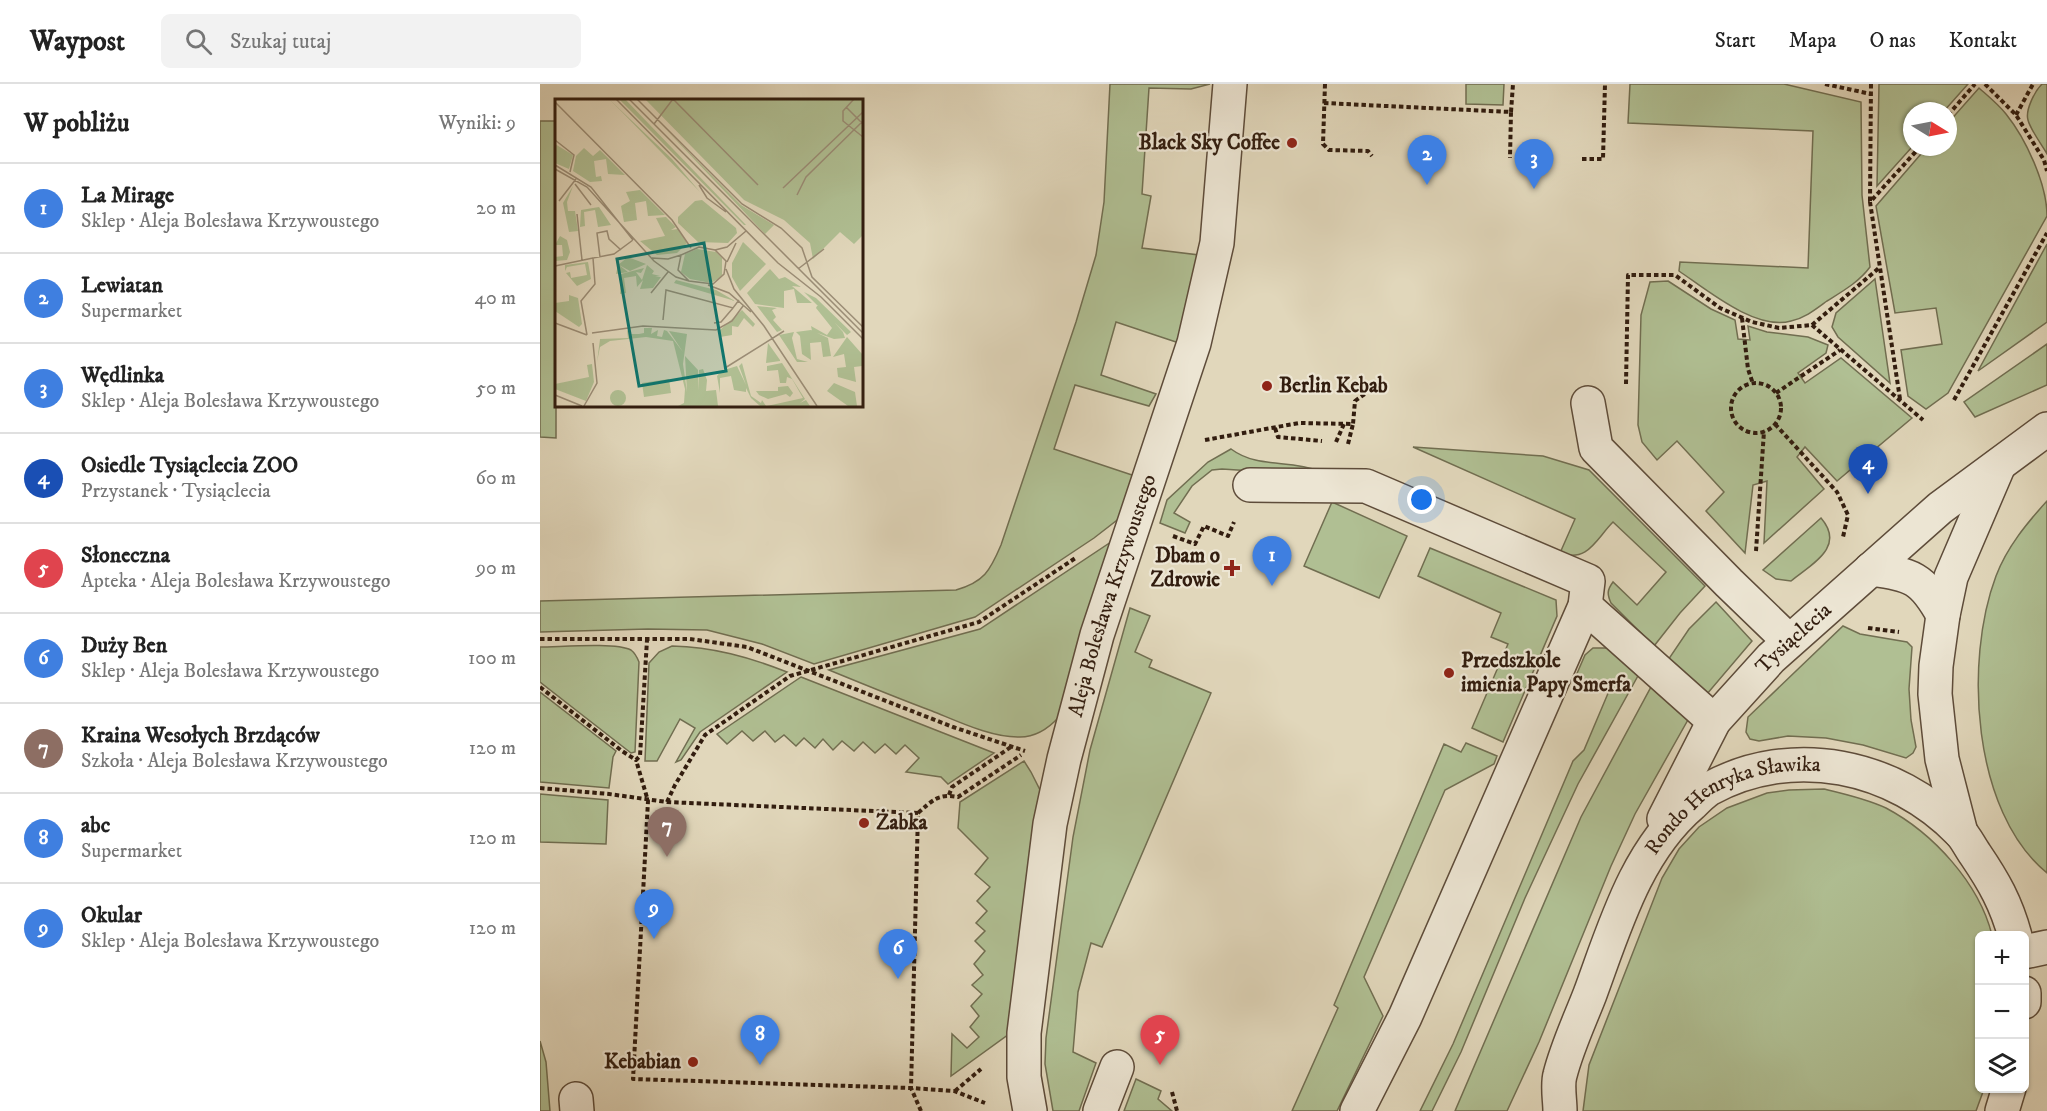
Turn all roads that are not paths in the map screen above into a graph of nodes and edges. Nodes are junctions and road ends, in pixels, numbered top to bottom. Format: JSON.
{"nodes":[{"id":1,"x":1230,"y":84,"type":"edge"},
{"id":2,"x":1588,"y":403,"type":"dead end"},
{"id":3,"x":2047,"y":429,"type":"edge"},
{"id":4,"x":2000,"y":463,"type":"junction"},
{"id":5,"x":1250,"y":485,"type":"road end"},
{"id":6,"x":1870,"y":569,"type":"junction"},
{"id":7,"x":1585,"y":606,"type":"junction"},
{"id":8,"x":1942,"y":615,"type":"junction"},
{"id":9,"x":1789,"y":641,"type":"junction"},
{"id":10,"x":1714,"y":721,"type":"junction"},
{"id":11,"x":1961,"y":833,"type":"junction"},
{"id":12,"x":1643,"y":861,"type":"junction"},
{"id":13,"x":2013,"y":931,"type":"edge"},
{"id":14,"x":2047,"y":947,"type":"edge"},
{"id":15,"x":2029,"y":951,"type":"edge"},
{"id":16,"x":1117,"y":1067,"type":"dead end"},
{"id":17,"x":1559,"y":1077,"type":"junction"},
{"id":18,"x":2008,"y":1093,"type":"edge"},
{"id":19,"x":1030,"y":1111,"type":"edge"},
{"id":20,"x":1100,"y":1111,"type":"edge"},
{"id":21,"x":1357,"y":1111,"type":"edge"},
{"id":22,"x":1540,"y":1111,"type":"edge"},
{"id":23,"x":1560,"y":1111,"type":"edge"},
{"id":24,"x":2002,"y":1111,"type":"edge"}],
"edges":[{"from":1,"to":19,"type":"street","name":"Aleja Bolesława Krzywoustego"},
{"from":2,"to":9,"type":"street"},
{"from":3,"to":4,"type":"street","name":"Tysiąclecia"},
{"from":4,"to":6,"type":"street","name":"Tysiąclecia"},
{"from":4,"to":8,"type":"street"},
{"from":5,"to":7,"type":"street"},
{"from":6,"to":8,"type":"street"},
{"from":6,"to":9,"type":"street","name":"Tysiąclecia"},
{"from":7,"to":10,"type":"street"},
{"from":7,"to":21,"type":"street"},
{"from":8,"to":11,"type":"street"},
{"from":9,"to":10,"type":"street","name":"Tysiąclecia"},
{"from":10,"to":12,"type":"street","name":"Tysiąclecia"},
{"from":11,"to":12,"type":"street","name":"Rondo Henryka Sławika"},
{"from":11,"to":13,"type":"street","name":"Rondo Henryka Sławika"},
{"from":12,"to":17,"type":"street","name":"Rondo Henryka Sławika"},
{"from":14,"to":15,"type":"street"},
{"from":16,"to":20,"type":"street"},
{"from":17,"to":22,"type":"street"},
{"from":17,"to":23,"type":"street","name":"Rondo Henryka Sławika"},
{"from":18,"to":24,"type":"street"}]}
